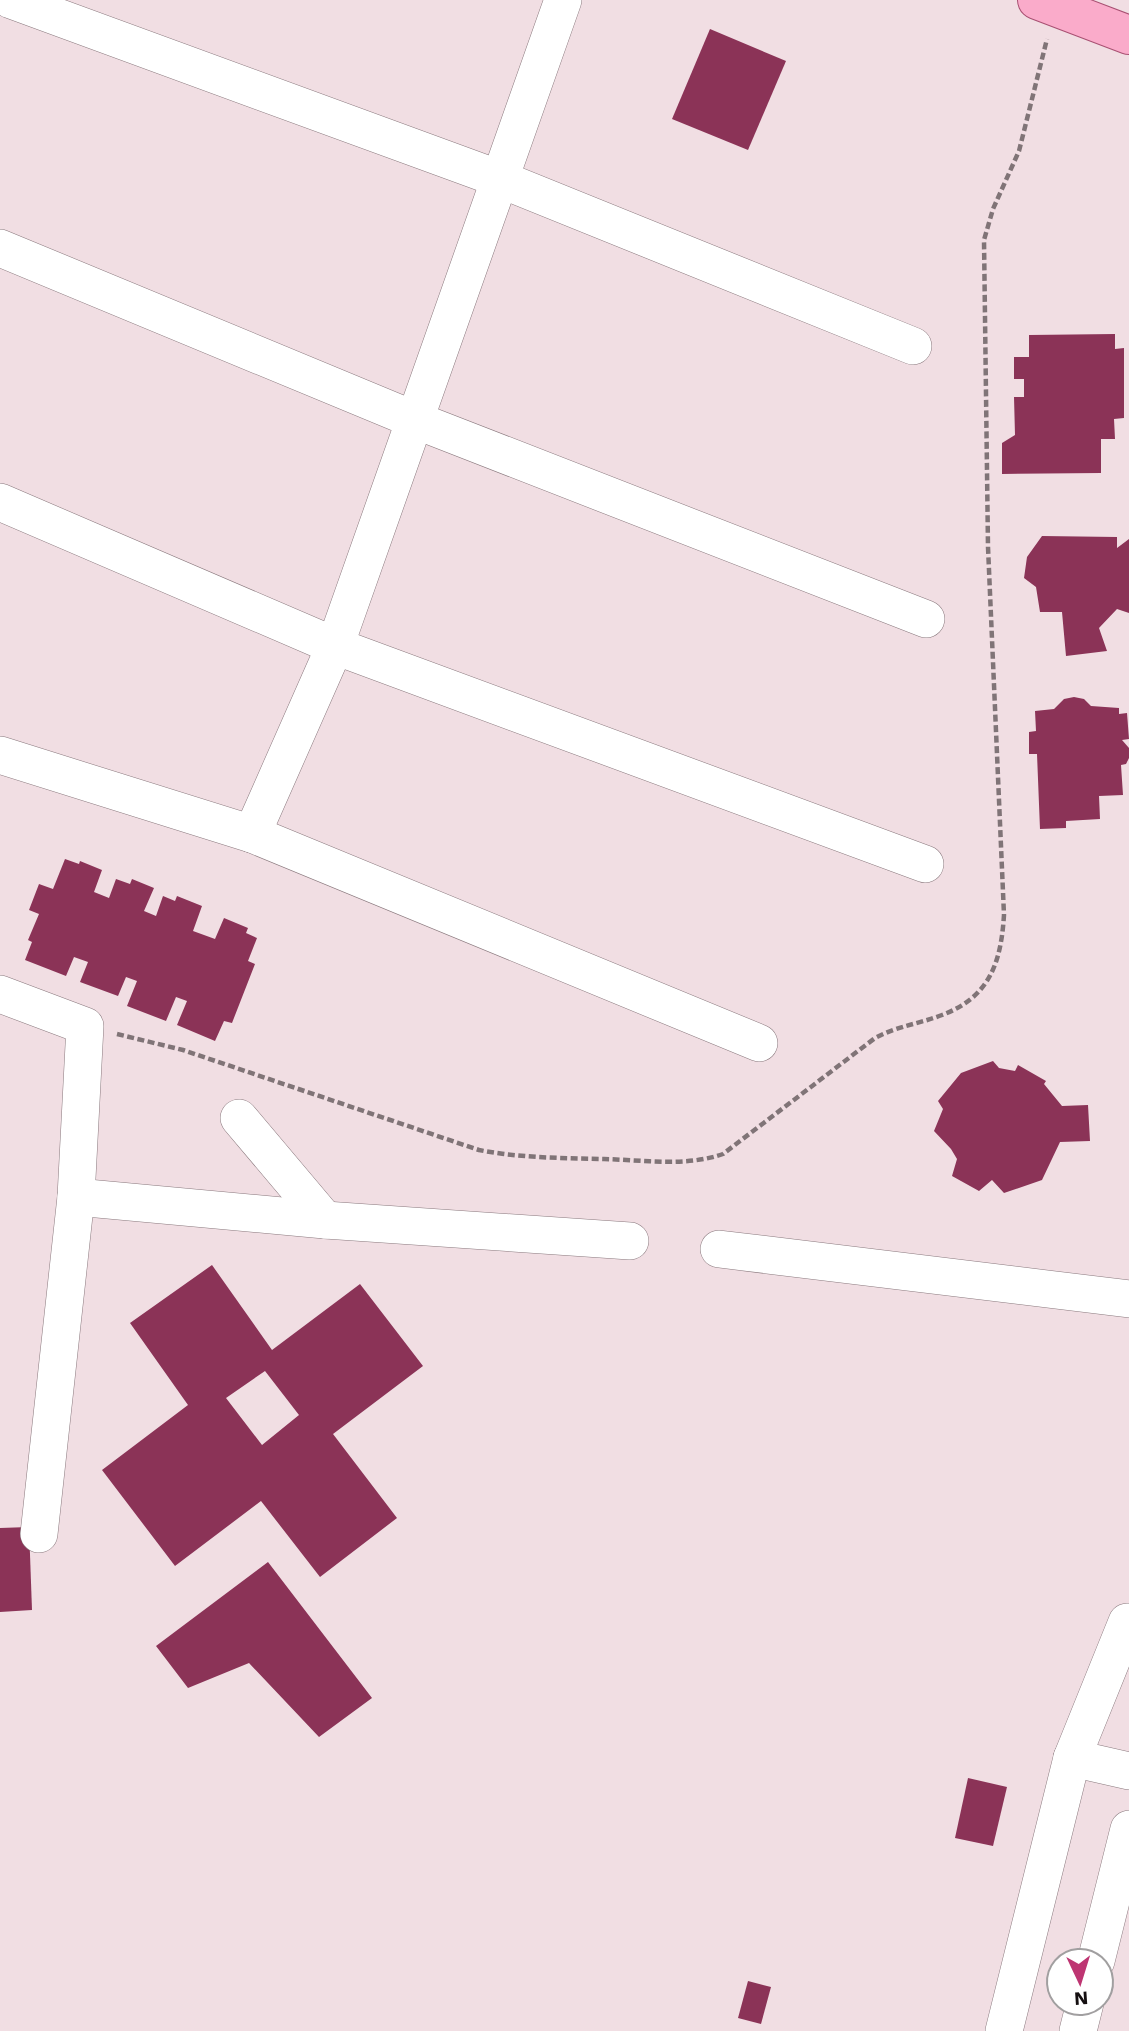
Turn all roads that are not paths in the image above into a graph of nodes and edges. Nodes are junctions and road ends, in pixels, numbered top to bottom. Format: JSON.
{"nodes":[{"id":1,"x":11,"y":0,"type":"edge"},
{"id":2,"x":563,"y":0,"type":"edge"},
{"id":3,"x":1037,"y":0,"type":"edge"},
{"id":4,"x":1129,"y":35,"type":"edge"},
{"id":5,"x":500,"y":179,"type":"junction"},
{"id":6,"x":0,"y":248,"type":"edge"},
{"id":7,"x":913,"y":346,"type":"dead end"},
{"id":8,"x":415,"y":420,"type":"junction"},
{"id":9,"x":0,"y":502,"type":"edge"},
{"id":10,"x":926,"y":619,"type":"dead end"},
{"id":11,"x":335,"y":646,"type":"junction"},
{"id":12,"x":0,"y":755,"type":"edge"},
{"id":13,"x":252,"y":834,"type":"junction"},
{"id":14,"x":925,"y":864,"type":"dead end"},
{"id":15,"x":0,"y":994,"type":"edge"},
{"id":16,"x":759,"y":1043,"type":"dead end"},
{"id":17,"x":239,"y":1118,"type":"dead end"},
{"id":18,"x":76,"y":1197,"type":"junction"},
{"id":19,"x":325,"y":1220,"type":"junction"},
{"id":20,"x":631,"y":1241,"type":"dead end"},
{"id":21,"x":719,"y":1249,"type":"dead end"},
{"id":22,"x":1129,"y":1298,"type":"edge"},
{"id":23,"x":39,"y":1534,"type":"dead end"},
{"id":24,"x":1128,"y":1623,"type":"edge"},
{"id":25,"x":1072,"y":1758,"type":"junction"},
{"id":26,"x":1129,"y":1771,"type":"edge"},
{"id":27,"x":1129,"y":1829,"type":"edge"},
{"id":28,"x":1100,"y":1947,"type":"edge"},
{"id":29,"x":1004,"y":2031,"type":"edge"}],
"edges":[{"from":1,"to":5,"type":"street"},
{"from":2,"to":5,"type":"street"},
{"from":3,"to":4,"type":"main road"},
{"from":5,"to":7,"type":"street"},
{"from":5,"to":8,"type":"street"},
{"from":6,"to":8,"type":"street"},
{"from":8,"to":10,"type":"street"},
{"from":8,"to":11,"type":"street"},
{"from":9,"to":11,"type":"street"},
{"from":11,"to":13,"type":"street"},
{"from":11,"to":14,"type":"street"},
{"from":12,"to":13,"type":"street"},
{"from":13,"to":16,"type":"street"},
{"from":15,"to":18,"type":"street"},
{"from":17,"to":19,"type":"street"},
{"from":18,"to":19,"type":"street"},
{"from":18,"to":23,"type":"street"},
{"from":19,"to":20,"type":"street"},
{"from":21,"to":22,"type":"street"},
{"from":24,"to":25,"type":"street"},
{"from":25,"to":26,"type":"street"},
{"from":25,"to":29,"type":"street"},
{"from":27,"to":28,"type":"street"}]}
